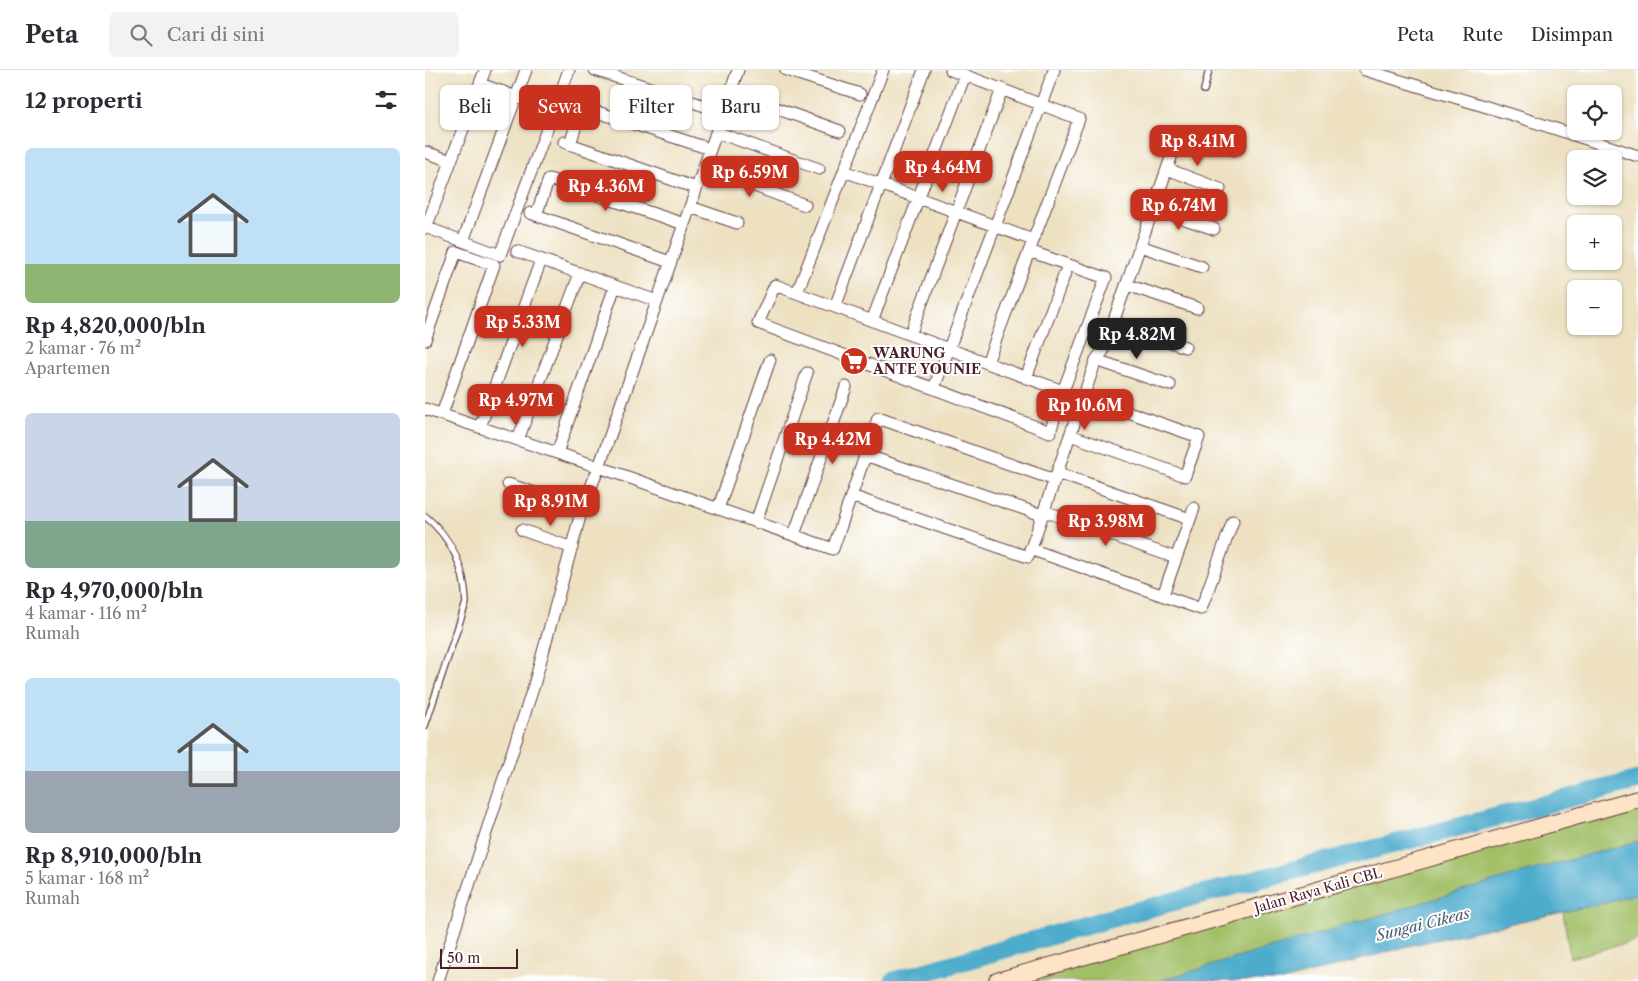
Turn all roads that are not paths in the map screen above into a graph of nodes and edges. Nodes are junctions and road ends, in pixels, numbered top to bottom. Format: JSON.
{"nodes":[{"id":1,"x":485,"y":70,"type":"edge"},
{"id":2,"x":526,"y":70,"type":"edge"},
{"id":3,"x":569,"y":70,"type":"edge"},
{"id":4,"x":786,"y":70,"type":"edge"},
{"id":5,"x":883,"y":70,"type":"edge"},
{"id":6,"x":924,"y":70,"type":"edge"},
{"id":7,"x":951,"y":70,"type":"edge"},
{"id":8,"x":1054,"y":70,"type":"edge"},
{"id":9,"x":1209,"y":70,"type":"edge"},
{"id":10,"x":1365,"y":70,"type":"edge"},
{"id":11,"x":602,"y":71,"type":"edge"},
{"id":12,"x":735,"y":71,"type":"edge"},
{"id":13,"x":965,"y":75,"type":"junction"},
{"id":14,"x":480,"y":84,"type":"junction"},
{"id":15,"x":563,"y":85,"type":"edge"},
{"id":16,"x":732,"y":85,"type":"edge"},
{"id":17,"x":1002,"y":89,"type":"junction"},
{"id":18,"x":1204,"y":90,"type":"dead end"},
{"id":19,"x":860,"y":94,"type":"dead end"},
{"id":20,"x":517,"y":97,"type":"junction"},
{"id":21,"x":1041,"y":104,"type":"junction"},
{"id":22,"x":702,"y":105,"type":"edge"},
{"id":23,"x":779,"y":109,"type":"edge"},
{"id":24,"x":547,"y":130,"type":"edge"},
{"id":25,"x":840,"y":131,"type":"dead end"},
{"id":26,"x":716,"y":132,"type":"joint"},
{"id":27,"x":710,"y":149,"type":"junction"},
{"id":28,"x":1234,"y":150,"type":"dead end"},
{"id":29,"x":425,"y":152,"type":"edge"},
{"id":30,"x":1638,"y":156,"type":"edge"},
{"id":31,"x":451,"y":161,"type":"junction"},
{"id":32,"x":703,"y":168,"type":"junction"},
{"id":33,"x":819,"y":168,"type":"dead end"},
{"id":34,"x":1167,"y":169,"type":"junction"},
{"id":35,"x":844,"y":171,"type":"junction"},
{"id":36,"x":881,"y":184,"type":"junction"},
{"id":37,"x":697,"y":188,"type":"junction"},
{"id":38,"x":1220,"y":188,"type":"dead end"},
{"id":39,"x":919,"y":198,"type":"junction"},
{"id":40,"x":805,"y":204,"type":"dead end"},
{"id":41,"x":690,"y":206,"type":"junction"},
{"id":42,"x":1153,"y":208,"type":"junction"},
{"id":43,"x":957,"y":212,"type":"junction"},
{"id":44,"x":737,"y":222,"type":"dead end"},
{"id":45,"x":684,"y":224,"type":"junction"},
{"id":46,"x":995,"y":226,"type":"junction"},
{"id":47,"x":426,"y":228,"type":"edge"},
{"id":48,"x":1214,"y":229,"type":"dead end"},
{"id":49,"x":463,"y":241,"type":"junction"},
{"id":50,"x":1031,"y":245,"type":"junction"},
{"id":51,"x":1140,"y":246,"type":"junction"},
{"id":52,"x":517,"y":251,"type":"dead end"},
{"id":53,"x":541,"y":260,"type":"junction"},
{"id":54,"x":670,"y":262,"type":"junction"},
{"id":55,"x":1068,"y":265,"type":"junction"},
{"id":56,"x":1202,"y":267,"type":"dead end"},
{"id":57,"x":579,"y":273,"type":"junction"},
{"id":58,"x":1127,"y":285,"type":"junction"},
{"id":59,"x":615,"y":286,"type":"junction"},
{"id":60,"x":797,"y":293,"type":"junction"},
{"id":61,"x":657,"y":301,"type":"junction"},
{"id":62,"x":835,"y":307,"type":"junction"},
{"id":63,"x":1197,"y":308,"type":"dead end"},
{"id":64,"x":872,"y":321,"type":"junction"},
{"id":65,"x":1114,"y":322,"type":"junction"},
{"id":66,"x":910,"y":335,"type":"junction"},
{"id":67,"x":425,"y":340,"type":"edge"},
{"id":68,"x":1185,"y":347,"type":"dead end"},
{"id":69,"x":948,"y":349,"type":"junction"},
{"id":70,"x":770,"y":360,"type":"dead end"},
{"id":71,"x":1096,"y":360,"type":"junction"},
{"id":72,"x":987,"y":363,"type":"junction"},
{"id":73,"x":807,"y":373,"type":"dead end"},
{"id":74,"x":1026,"y":378,"type":"junction"},
{"id":75,"x":1170,"y":385,"type":"dead end"},
{"id":76,"x":846,"y":387,"type":"dead end"},
{"id":77,"x":933,"y":388,"type":"junction"},
{"id":78,"x":1063,"y":391,"type":"junction"},
{"id":79,"x":1083,"y":396,"type":"junction"},
{"id":80,"x":425,"y":409,"type":"edge"},
{"id":81,"x":442,"y":414,"type":"junction"},
{"id":82,"x":480,"y":427,"type":"junction"},
{"id":83,"x":1070,"y":435,"type":"junction"},
{"id":84,"x":518,"y":440,"type":"junction"},
{"id":85,"x":557,"y":453,"type":"junction"},
{"id":86,"x":865,"y":455,"type":"junction"},
{"id":87,"x":599,"y":467,"type":"junction"},
{"id":88,"x":1056,"y":476,"type":"junction"},
{"id":89,"x":508,"y":484,"type":"dead end"},
{"id":90,"x":851,"y":496,"type":"junction"},
{"id":91,"x":583,"y":509,"type":"junction"},
{"id":92,"x":718,"y":509,"type":"junction"},
{"id":93,"x":1043,"y":513,"type":"junction"},
{"id":94,"x":425,"y":516,"type":"edge"},
{"id":95,"x":1233,"y":521,"type":"dead end"},
{"id":96,"x":756,"y":522,"type":"junction"},
{"id":97,"x":522,"y":530,"type":"dead end"},
{"id":98,"x":794,"y":535,"type":"junction"},
{"id":99,"x":571,"y":548,"type":"junction"},
{"id":100,"x":1031,"y":549,"type":"junction"},
{"id":101,"x":1176,"y":558,"type":"junction"},
{"id":102,"x":1163,"y":595,"type":"junction"},
{"id":103,"x":425,"y":726,"type":"edge"},
{"id":104,"x":1638,"y":799,"type":"edge"},
{"id":105,"x":438,"y":981,"type":"edge"},
{"id":106,"x":997,"y":981,"type":"edge"}],
"edges":[{"from":1,"to":14,"type":"street"},
{"from":2,"to":20,"type":"street"},
{"from":3,"to":15,"type":"street"},
{"from":4,"to":19,"type":"street"},
{"from":5,"to":35,"type":"street"},
{"from":6,"to":36,"type":"street"},
{"from":7,"to":13,"type":"street"},
{"from":8,"to":21,"type":"street"},
{"from":9,"to":18,"type":"lane"},
{"from":10,"to":30,"type":"street"},
{"from":11,"to":22,"type":"street"},
{"from":12,"to":16,"type":"street"},
{"from":13,"to":17,"type":"street"},
{"from":13,"to":39,"type":"street"},
{"from":14,"to":20,"type":"street"},
{"from":14,"to":31,"type":"street"},
{"from":17,"to":21,"type":"street"},
{"from":17,"to":43,"type":"street"},
{"from":20,"to":49,"type":"street"},
{"from":21,"to":46,"type":"street"},
{"from":21,"to":50,"type":"street"},
{"from":23,"to":25,"type":"street"},
{"from":24,"to":49,"type":"street"},
{"from":26,"to":27,"type":"street"},
{"from":26,"to":33,"type":"street"},
{"from":27,"to":32,"type":"street"},
{"from":27,"to":37,"type":"street"},
{"from":28,"to":34,"type":"street"},
{"from":29,"to":31,"type":"street"},
{"from":31,"to":47,"type":"street"},
{"from":32,"to":37,"type":"street"},
{"from":32,"to":40,"type":"street"},
{"from":34,"to":38,"type":"street"},
{"from":34,"to":42,"type":"street"},
{"from":35,"to":36,"type":"street"},
{"from":35,"to":60,"type":"street"},
{"from":36,"to":39,"type":"street"},
{"from":36,"to":62,"type":"street"},
{"from":37,"to":41,"type":"street"},
{"from":39,"to":43,"type":"street"},
{"from":39,"to":64,"type":"street"},
{"from":41,"to":44,"type":"street"},
{"from":41,"to":45,"type":"street"},
{"from":42,"to":48,"type":"street"},
{"from":42,"to":51,"type":"street"},
{"from":43,"to":46,"type":"street"},
{"from":43,"to":66,"type":"street"},
{"from":45,"to":54,"type":"street"},
{"from":45,"to":54,"type":"street"},
{"from":46,"to":50,"type":"street"},
{"from":46,"to":69,"type":"street"},
{"from":47,"to":49,"type":"street"},
{"from":50,"to":55,"type":"street"},
{"from":50,"to":72,"type":"street"},
{"from":51,"to":56,"type":"street"},
{"from":51,"to":58,"type":"street"},
{"from":52,"to":53,"type":"street"},
{"from":53,"to":57,"type":"street"},
{"from":53,"to":82,"type":"street"},
{"from":54,"to":61,"type":"street"},
{"from":55,"to":74,"type":"street"},
{"from":55,"to":78,"type":"street"},
{"from":57,"to":59,"type":"street"},
{"from":57,"to":84,"type":"street"},
{"from":58,"to":63,"type":"street"},
{"from":58,"to":65,"type":"street"},
{"from":59,"to":61,"type":"street"},
{"from":59,"to":85,"type":"street"},
{"from":60,"to":62,"type":"street"},
{"from":60,"to":77,"type":"street"},
{"from":61,"to":87,"type":"street"},
{"from":62,"to":64,"type":"street"},
{"from":64,"to":66,"type":"street"},
{"from":65,"to":68,"type":"street"},
{"from":65,"to":71,"type":"street"},
{"from":66,"to":69,"type":"street"},
{"from":67,"to":81,"type":"street"},
{"from":69,"to":72,"type":"street"},
{"from":69,"to":77,"type":"street"},
{"from":70,"to":92,"type":"street"},
{"from":71,"to":75,"type":"street"},
{"from":71,"to":79,"type":"street"},
{"from":72,"to":74,"type":"street"},
{"from":73,"to":96,"type":"street"},
{"from":74,"to":78,"type":"street"},
{"from":76,"to":98,"type":"street"},
{"from":77,"to":78,"type":"street"},
{"from":79,"to":83,"type":"street"},
{"from":79,"to":83,"type":"street"},
{"from":80,"to":81,"type":"street"},
{"from":81,"to":82,"type":"street"},
{"from":82,"to":84,"type":"street"},
{"from":83,"to":88,"type":"street"},
{"from":84,"to":85,"type":"street"},
{"from":85,"to":87,"type":"street"},
{"from":86,"to":88,"type":"street"},
{"from":86,"to":90,"type":"street"},
{"from":86,"to":93,"type":"street"},
{"from":87,"to":91,"type":"street"},
{"from":87,"to":92,"type":"street"},
{"from":88,"to":93,"type":"street"},
{"from":88,"to":101,"type":"street"},
{"from":89,"to":91,"type":"street"},
{"from":90,"to":98,"type":"street"},
{"from":90,"to":100,"type":"street"},
{"from":91,"to":99,"type":"street"},
{"from":92,"to":96,"type":"street"},
{"from":93,"to":100,"type":"street"},
{"from":93,"to":101,"type":"street"},
{"from":94,"to":103,"type":"lane"},
{"from":95,"to":102,"type":"street"},
{"from":96,"to":98,"type":"street"},
{"from":97,"to":99,"type":"street"},
{"from":99,"to":105,"type":"street"},
{"from":100,"to":102,"type":"street"},
{"from":101,"to":102,"type":"street"},
{"from":104,"to":106,"type":"main road","name":"Jalan Raya Kali CBL"}]}
